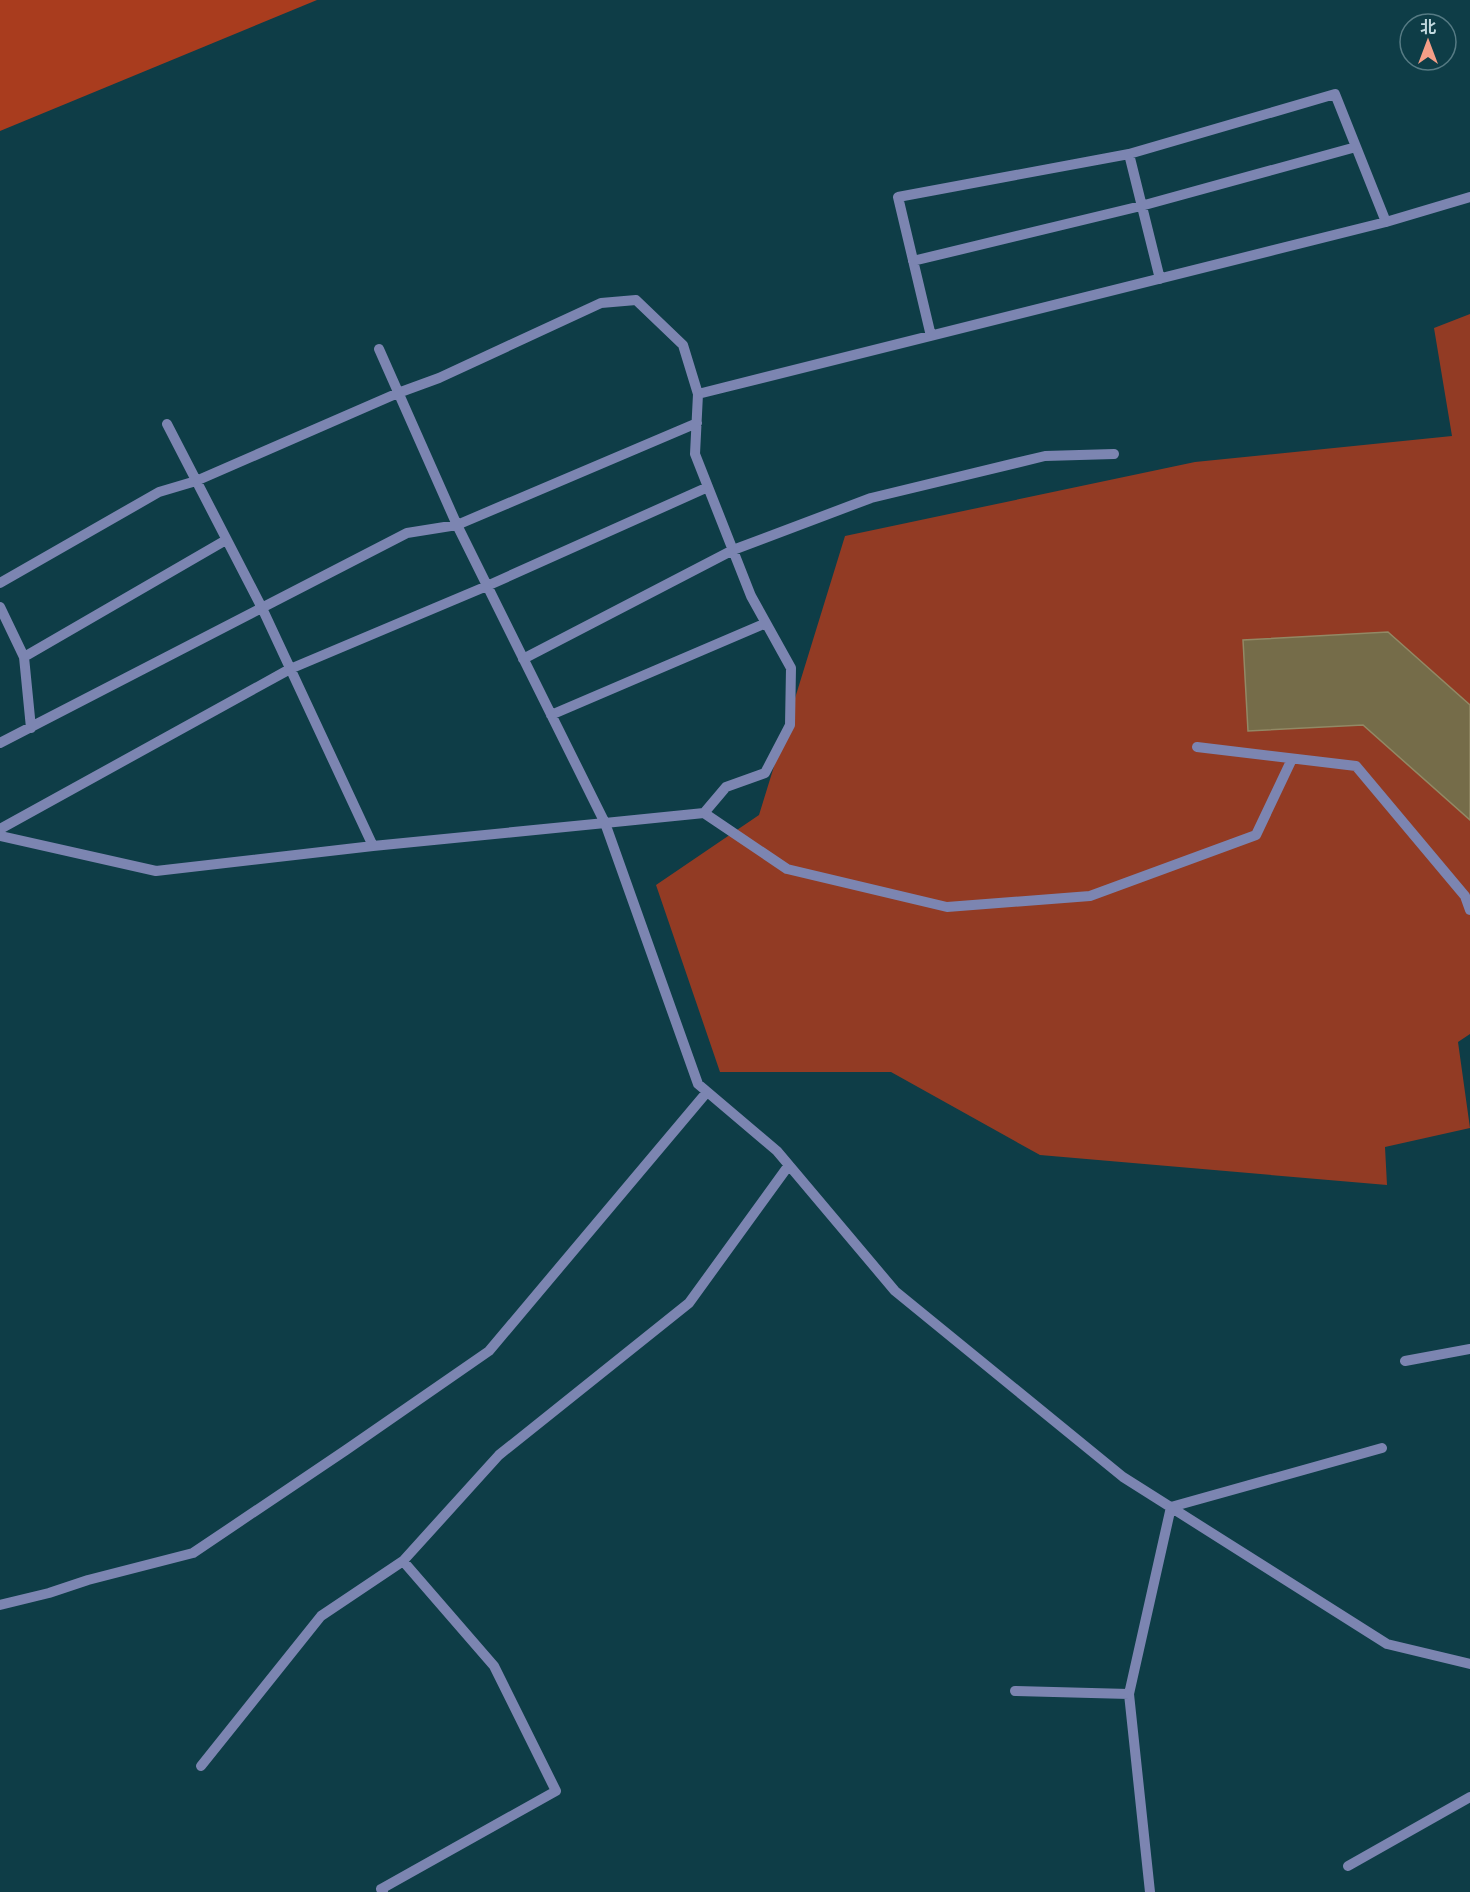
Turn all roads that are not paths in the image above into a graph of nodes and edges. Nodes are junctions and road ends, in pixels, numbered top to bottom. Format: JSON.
{"nodes":[{"id":1,"x":1356,"y":147,"type":"junction"},
{"id":2,"x":1129,"y":154,"type":"junction"},
{"id":3,"x":1470,"y":197,"type":"edge"},
{"id":4,"x":1141,"y":206,"type":"junction"},
{"id":5,"x":1386,"y":222,"type":"junction"},
{"id":6,"x":913,"y":261,"type":"junction"},
{"id":7,"x":1160,"y":279,"type":"junction"},
{"id":8,"x":931,"y":336,"type":"junction"},
{"id":9,"x":379,"y":349,"type":"dead end"},
{"id":10,"x":398,"y":393,"type":"junction"},
{"id":11,"x":698,"y":394,"type":"junction"},
{"id":12,"x":697,"y":423,"type":"junction"},
{"id":13,"x":167,"y":424,"type":"dead end"},
{"id":14,"x":1114,"y":454,"type":"dead end"},
{"id":15,"x":196,"y":481,"type":"junction"},
{"id":16,"x":708,"y":487,"type":"junction"},
{"id":17,"x":456,"y":525,"type":"junction"},
{"id":18,"x":226,"y":540,"type":"junction"},
{"id":19,"x":733,"y":550,"type":"junction"},
{"id":20,"x":0,"y":583,"type":"edge"},
{"id":21,"x":487,"y":586,"type":"junction"},
{"id":22,"x":0,"y":607,"type":"edge"},
{"id":23,"x":262,"y":608,"type":"junction"},
{"id":24,"x":766,"y":623,"type":"junction"},
{"id":25,"x":24,"y":657,"type":"junction"},
{"id":26,"x":523,"y":659,"type":"junction"},
{"id":27,"x":290,"y":669,"type":"junction"},
{"id":28,"x":551,"y":715,"type":"junction"},
{"id":29,"x":31,"y":728,"type":"junction"},
{"id":30,"x":0,"y":743,"type":"edge"},
{"id":31,"x":1197,"y":747,"type":"dead end"},
{"id":32,"x":1292,"y":759,"type":"junction"},
{"id":33,"x":704,"y":813,"type":"junction"},
{"id":34,"x":605,"y":823,"type":"junction"},
{"id":35,"x":0,"y":829,"type":"edge"},
{"id":36,"x":0,"y":836,"type":"edge"},
{"id":37,"x":373,"y":846,"type":"junction"},
{"id":38,"x":1470,"y":910,"type":"edge"},
{"id":39,"x":707,"y":1092,"type":"junction"},
{"id":40,"x":789,"y":1164,"type":"junction"},
{"id":41,"x":1470,"y":1349,"type":"edge"},
{"id":42,"x":1405,"y":1361,"type":"dead end"},
{"id":43,"x":1382,"y":1448,"type":"dead end"},
{"id":44,"x":1171,"y":1508,"type":"junction"},
{"id":45,"x":403,"y":1561,"type":"junction"},
{"id":46,"x":0,"y":1605,"type":"edge"},
{"id":47,"x":1470,"y":1664,"type":"edge"},
{"id":48,"x":1015,"y":1691,"type":"dead end"},
{"id":49,"x":1129,"y":1694,"type":"junction"},
{"id":50,"x":201,"y":1766,"type":"dead end"},
{"id":51,"x":1470,"y":1797,"type":"edge"},
{"id":52,"x":1347,"y":1866,"type":"dead end"},
{"id":53,"x":383,"y":1892,"type":"edge"},
{"id":54,"x":1150,"y":1892,"type":"edge"}],
"edges":[{"from":1,"to":2,"type":"street"},
{"from":1,"to":4,"type":"street"},
{"from":1,"to":5,"type":"street"},
{"from":2,"to":4,"type":"street"},
{"from":2,"to":6,"type":"street"},
{"from":3,"to":5,"type":"street"},
{"from":4,"to":6,"type":"street"},
{"from":4,"to":7,"type":"street"},
{"from":5,"to":7,"type":"street"},
{"from":6,"to":8,"type":"street"},
{"from":7,"to":8,"type":"street"},
{"from":8,"to":11,"type":"street"},
{"from":9,"to":10,"type":"street"},
{"from":10,"to":11,"type":"street"},
{"from":10,"to":15,"type":"street"},
{"from":10,"to":17,"type":"street"},
{"from":11,"to":12,"type":"street"},
{"from":12,"to":16,"type":"street"},
{"from":12,"to":17,"type":"street"},
{"from":13,"to":15,"type":"street"},
{"from":14,"to":19,"type":"street"},
{"from":15,"to":18,"type":"street"},
{"from":15,"to":20,"type":"street"},
{"from":16,"to":19,"type":"street"},
{"from":16,"to":21,"type":"street"},
{"from":17,"to":21,"type":"street"},
{"from":17,"to":23,"type":"street"},
{"from":18,"to":23,"type":"street"},
{"from":18,"to":25,"type":"street"},
{"from":19,"to":24,"type":"street"},
{"from":19,"to":26,"type":"street"},
{"from":21,"to":26,"type":"street"},
{"from":21,"to":27,"type":"street"},
{"from":22,"to":25,"type":"street"},
{"from":23,"to":27,"type":"street"},
{"from":23,"to":29,"type":"street"},
{"from":24,"to":28,"type":"street"},
{"from":24,"to":33,"type":"street"},
{"from":25,"to":29,"type":"street"},
{"from":26,"to":28,"type":"street"},
{"from":27,"to":35,"type":"street"},
{"from":27,"to":37,"type":"street"},
{"from":28,"to":34,"type":"street"},
{"from":29,"to":30,"type":"street"},
{"from":31,"to":32,"type":"street"},
{"from":32,"to":33,"type":"street"},
{"from":32,"to":38,"type":"street"},
{"from":33,"to":34,"type":"street"},
{"from":34,"to":37,"type":"street"},
{"from":34,"to":39,"type":"street"},
{"from":36,"to":37,"type":"street"},
{"from":39,"to":40,"type":"street"},
{"from":39,"to":46,"type":"street"},
{"from":40,"to":44,"type":"street"},
{"from":40,"to":45,"type":"street"},
{"from":41,"to":42,"type":"street"},
{"from":43,"to":44,"type":"street"},
{"from":44,"to":47,"type":"street"},
{"from":44,"to":49,"type":"street"},
{"from":45,"to":50,"type":"street"},
{"from":45,"to":53,"type":"street"},
{"from":48,"to":49,"type":"street"},
{"from":49,"to":54,"type":"street"},
{"from":51,"to":52,"type":"street"}]}
